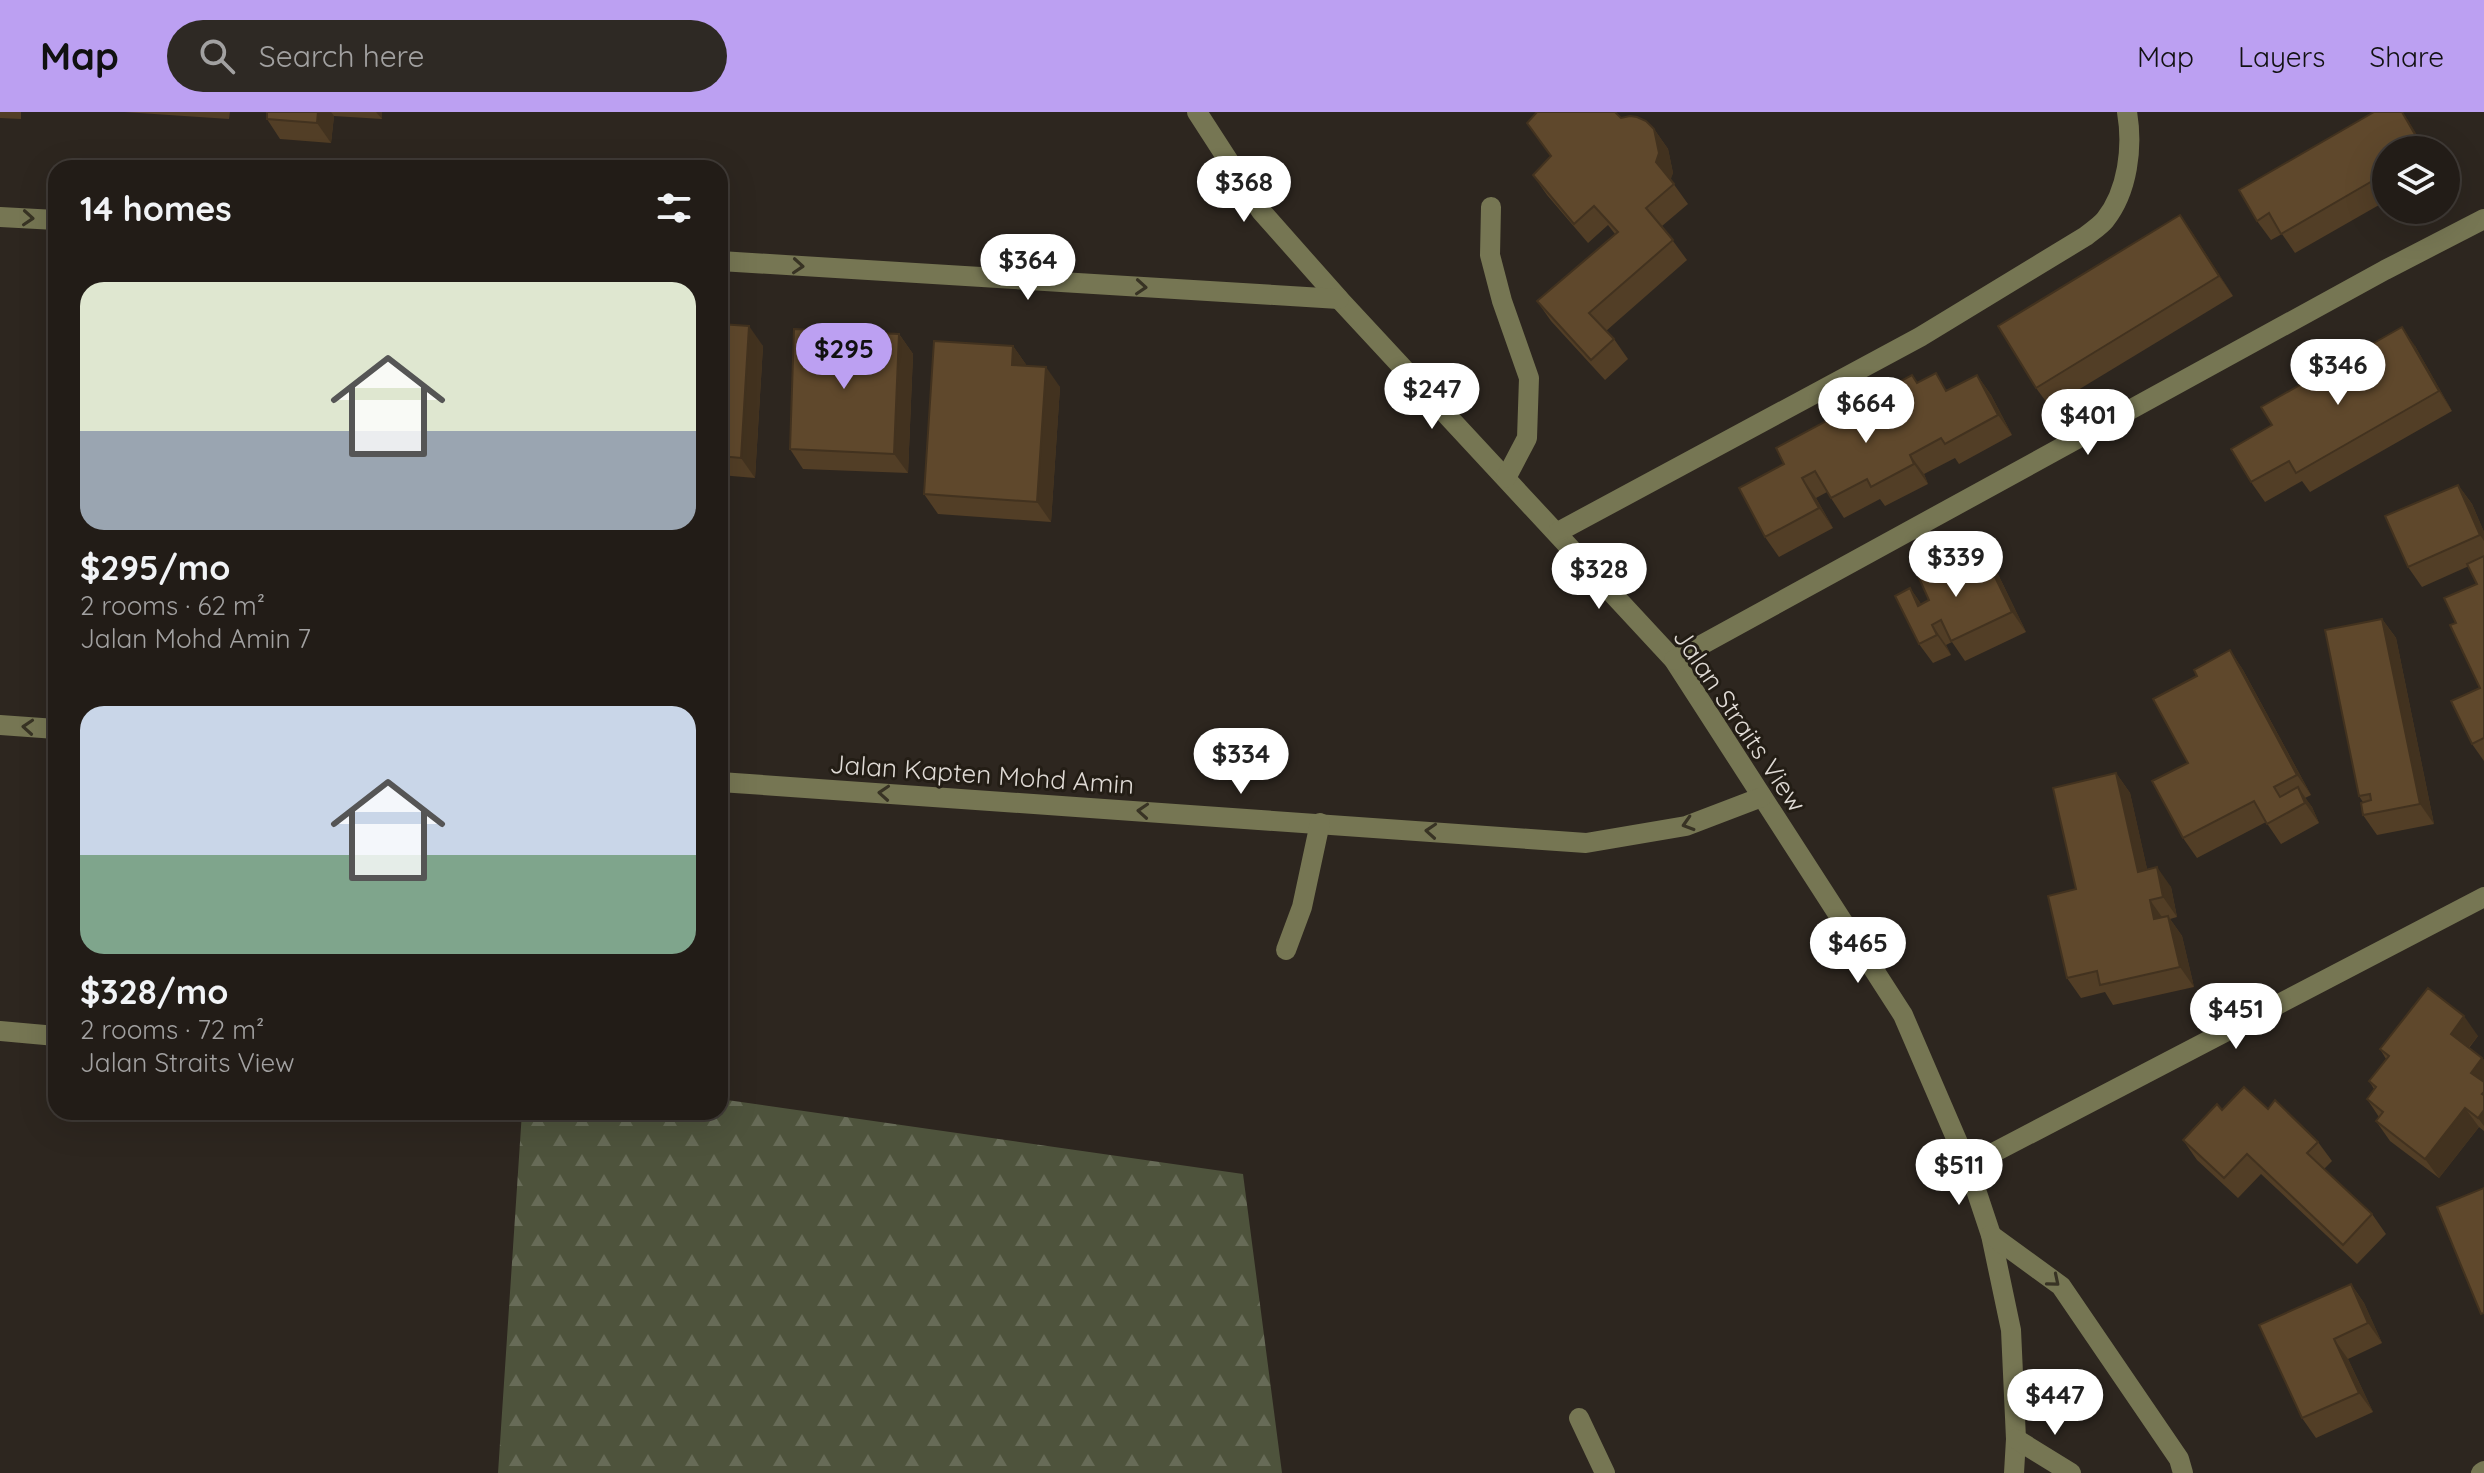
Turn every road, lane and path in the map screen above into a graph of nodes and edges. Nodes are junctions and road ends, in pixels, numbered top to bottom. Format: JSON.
{"nodes":[{"id":1,"x":1197,"y":112,"type":"edge"},
{"id":2,"x":2127,"y":112,"type":"edge"},
{"id":3,"x":1491,"y":207,"type":"dead end"},
{"id":4,"x":0,"y":217,"type":"edge"},
{"id":5,"x":2484,"y":219,"type":"edge"},
{"id":6,"x":48,"y":220,"type":"edge"},
{"id":7,"x":728,"y":261,"type":"edge"},
{"id":8,"x":1339,"y":299,"type":"junction"},
{"id":9,"x":1506,"y":478,"type":"junction"},
{"id":10,"x":1558,"y":532,"type":"junction"},
{"id":11,"x":1674,"y":660,"type":"junction"},
{"id":12,"x":0,"y":725,"type":"edge"},
{"id":13,"x":48,"y":728,"type":"edge"},
{"id":14,"x":728,"y":783,"type":"edge"},
{"id":15,"x":1762,"y":797,"type":"junction"},
{"id":16,"x":1320,"y":823,"type":"junction"},
{"id":17,"x":2484,"y":897,"type":"edge"},
{"id":18,"x":1286,"y":950,"type":"dead end"},
{"id":19,"x":0,"y":1031,"type":"edge"},
{"id":20,"x":48,"y":1035,"type":"edge"},
{"id":21,"x":1968,"y":1166,"type":"junction"},
{"id":22,"x":1991,"y":1235,"type":"junction"},
{"id":23,"x":1579,"y":1418,"type":"dead end"},
{"id":24,"x":2016,"y":1439,"type":"junction"},
{"id":25,"x":1605,"y":1473,"type":"edge"},
{"id":26,"x":2014,"y":1473,"type":"edge"},
{"id":27,"x":2071,"y":1473,"type":"edge"},
{"id":28,"x":2183,"y":1473,"type":"edge"}],
"edges":[{"from":1,"to":8,"type":"street","name":"Jalan Straits View"},
{"from":2,"to":10,"type":"street"},
{"from":3,"to":9,"type":"street"},
{"from":4,"to":6,"type":"street","one_way":true},
{"from":5,"to":11,"type":"street"},
{"from":7,"to":8,"type":"street","one_way":true},
{"from":8,"to":9,"type":"street","name":"Jalan Straits View"},
{"from":9,"to":10,"type":"street","name":"Jalan Straits View"},
{"from":10,"to":11,"type":"street","name":"Jalan Straits View"},
{"from":11,"to":15,"type":"street","name":"Jalan Straits View"},
{"from":13,"to":12,"type":"street","one_way":true},
{"from":16,"to":14,"type":"street","name":"Jalan Kapten Mohd Amin","one_way":true},
{"from":15,"to":16,"type":"street","name":"Jalan Kapten Mohd Amin","one_way":true},
{"from":15,"to":21,"type":"street","name":"Jalan Straits View"},
{"from":16,"to":18,"type":"street"},
{"from":17,"to":21,"type":"street"},
{"from":19,"to":20,"type":"street"},
{"from":21,"to":22,"type":"street","name":"Jalan Straits View"},
{"from":22,"to":24,"type":"street","name":"Jalan Straits View"},
{"from":22,"to":28,"type":"street","one_way":true},
{"from":23,"to":25,"type":"street"},
{"from":24,"to":26,"type":"street","name":"Jalan Straits View"},
{"from":24,"to":27,"type":"street"}]}
